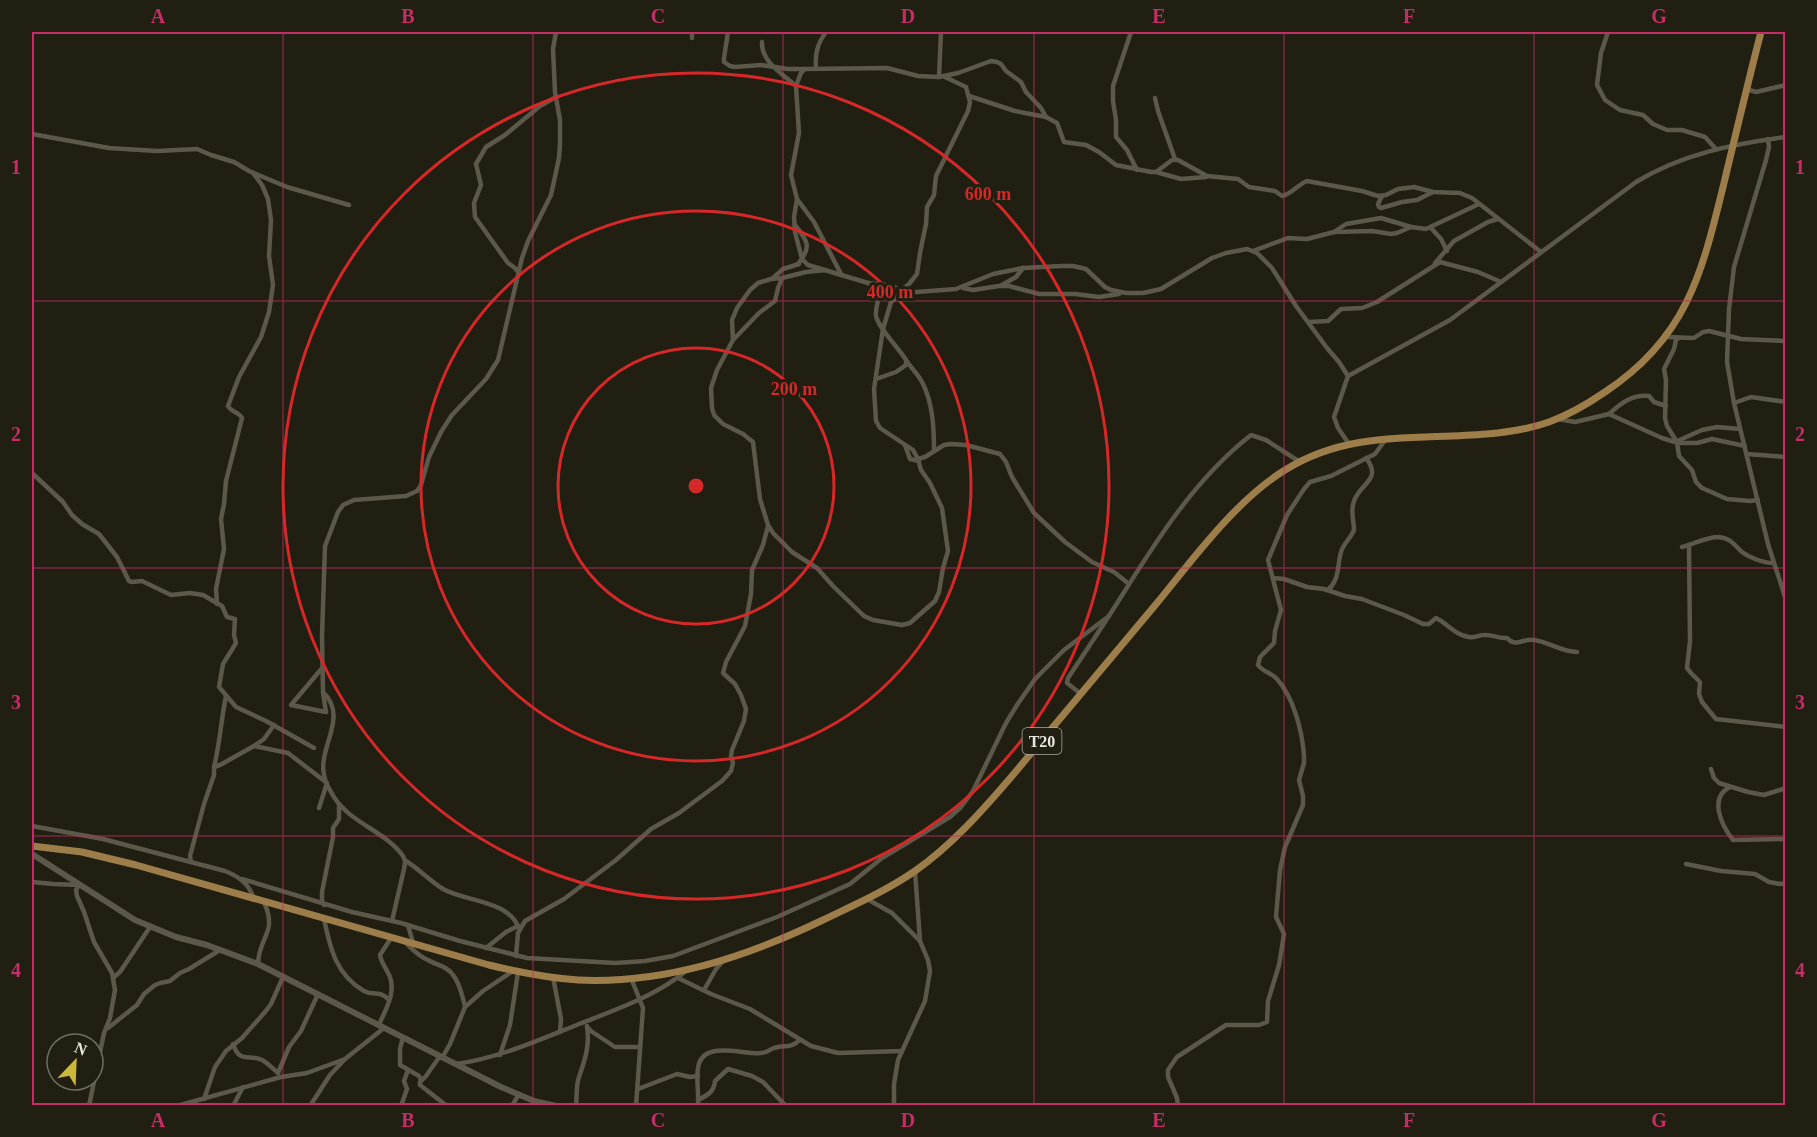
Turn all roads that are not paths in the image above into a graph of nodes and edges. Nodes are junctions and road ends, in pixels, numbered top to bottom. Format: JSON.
{"nodes":[{"id":1,"x":556,"y":32,"type":"edge"},
{"id":2,"x":692,"y":32,"type":"edge"},
{"id":3,"x":728,"y":32,"type":"edge"},
{"id":4,"x":826,"y":32,"type":"edge"},
{"id":5,"x":941,"y":32,"type":"edge"},
{"id":6,"x":1131,"y":32,"type":"edge"},
{"id":7,"x":1608,"y":32,"type":"edge"},
{"id":8,"x":1761,"y":32,"type":"edge"},
{"id":9,"x":692,"y":39,"type":"dead end"},
{"id":10,"x":762,"y":42,"type":"dead end"},
{"id":11,"x":775,"y":67,"type":"junction"},
{"id":12,"x":805,"y":69,"type":"junction"},
{"id":13,"x":816,"y":69,"type":"junction"},
{"id":14,"x":942,"y":77,"type":"junction"},
{"id":15,"x":796,"y":86,"type":"junction"},
{"id":16,"x":1785,"y":86,"type":"edge"},
{"id":17,"x":1746,"y":89,"type":"junction"},
{"id":18,"x":969,"y":96,"type":"junction"},
{"id":19,"x":556,"y":97,"type":"junction"},
{"id":20,"x":1155,"y":98,"type":"dead end"},
{"id":21,"x":1046,"y":117,"type":"junction"},
{"id":22,"x":32,"y":134,"type":"edge"},
{"id":23,"x":1785,"y":137,"type":"edge"},
{"id":24,"x":1768,"y":139,"type":"junction"},
{"id":25,"x":1734,"y":145,"type":"junction"},
{"id":26,"x":1716,"y":149,"type":"junction"},
{"id":27,"x":1175,"y":159,"type":"junction"},
{"id":28,"x":1137,"y":170,"type":"junction"},
{"id":29,"x":1156,"y":172,"type":"junction"},
{"id":30,"x":253,"y":173,"type":"junction"},
{"id":31,"x":1207,"y":177,"type":"junction"},
{"id":32,"x":1433,"y":192,"type":"junction"},
{"id":33,"x":1382,"y":196,"type":"junction"},
{"id":34,"x":798,"y":199,"type":"junction"},
{"id":35,"x":1479,"y":204,"type":"junction"},
{"id":36,"x":349,"y":205,"type":"dead end"},
{"id":37,"x":1498,"y":219,"type":"junction"},
{"id":38,"x":1441,"y":222,"type":"junction"},
{"id":39,"x":794,"y":224,"type":"junction"},
{"id":40,"x":1411,"y":227,"type":"junction"},
{"id":41,"x":1431,"y":228,"type":"junction"},
{"id":42,"x":1334,"y":232,"type":"junction"},
{"id":43,"x":1439,"y":236,"type":"junction"},
{"id":44,"x":1252,"y":251,"type":"junction"},
{"id":45,"x":1446,"y":251,"type":"junction"},
{"id":46,"x":1541,"y":252,"type":"junction"},
{"id":47,"x":800,"y":261,"type":"junction"},
{"id":48,"x":1435,"y":264,"type":"junction"},
{"id":49,"x":1023,"y":268,"type":"junction"},
{"id":50,"x":826,"y":270,"type":"junction"},
{"id":51,"x":518,"y":272,"type":"junction"},
{"id":52,"x":841,"y":274,"type":"junction"},
{"id":53,"x":782,"y":278,"type":"junction"},
{"id":54,"x":771,"y":279,"type":"junction"},
{"id":55,"x":1501,"y":282,"type":"junction"},
{"id":56,"x":868,"y":283,"type":"junction"},
{"id":57,"x":999,"y":286,"type":"junction"},
{"id":58,"x":896,"y":288,"type":"junction"},
{"id":59,"x":963,"y":288,"type":"junction"},
{"id":60,"x":903,"y":289,"type":"junction"},
{"id":61,"x":909,"y":291,"type":"junction"},
{"id":62,"x":1122,"y":293,"type":"junction"},
{"id":63,"x":891,"y":302,"type":"junction"},
{"id":64,"x":1308,"y":322,"type":"junction"},
{"id":65,"x":883,"y":329,"type":"junction"},
{"id":66,"x":1728,"y":336,"type":"junction"},
{"id":67,"x":1666,"y":337,"type":"junction"},
{"id":68,"x":1679,"y":338,"type":"junction"},
{"id":69,"x":733,"y":340,"type":"junction"},
{"id":70,"x":1785,"y":341,"type":"edge"},
{"id":71,"x":906,"y":360,"type":"junction"},
{"id":72,"x":1348,"y":376,"type":"junction"},
{"id":73,"x":876,"y":379,"type":"junction"},
{"id":74,"x":1785,"y":402,"type":"edge"},
{"id":75,"x":1734,"y":403,"type":"junction"},
{"id":76,"x":1666,"y":406,"type":"junction"},
{"id":77,"x":1609,"y":414,"type":"junction"},
{"id":78,"x":1558,"y":419,"type":"junction"},
{"id":79,"x":1740,"y":429,"type":"junction"},
{"id":80,"x":1386,"y":439,"type":"junction"},
{"id":81,"x":1677,"y":442,"type":"junction"},
{"id":82,"x":1349,"y":444,"type":"junction"},
{"id":83,"x":1745,"y":446,"type":"junction"},
{"id":84,"x":934,"y":451,"type":"junction"},
{"id":85,"x":1747,"y":454,"type":"junction"},
{"id":86,"x":1785,"y":456,"type":"edge"},
{"id":87,"x":1366,"y":458,"type":"junction"},
{"id":88,"x":919,"y":460,"type":"junction"},
{"id":89,"x":1300,"y":462,"type":"junction"},
{"id":90,"x":32,"y":473,"type":"edge"},
{"id":91,"x":1758,"y":500,"type":"junction"},
{"id":92,"x":768,"y":525,"type":"junction"},
{"id":93,"x":1689,"y":545,"type":"junction"},
{"id":94,"x":1682,"y":547,"type":"dead end"},
{"id":95,"x":1773,"y":563,"type":"junction"},
{"id":96,"x":1273,"y":578,"type":"junction"},
{"id":97,"x":1129,"y":584,"type":"junction"},
{"id":98,"x":1328,"y":590,"type":"junction"},
{"id":99,"x":1785,"y":600,"type":"edge"},
{"id":100,"x":217,"y":604,"type":"junction"},
{"id":101,"x":1109,"y":616,"type":"junction"},
{"id":102,"x":1577,"y":652,"type":"dead end"},
{"id":103,"x":323,"y":667,"type":"junction"},
{"id":104,"x":323,"y":692,"type":"junction"},
{"id":105,"x":1081,"y":694,"type":"junction"},
{"id":106,"x":226,"y":696,"type":"junction"},
{"id":107,"x":274,"y":725,"type":"junction"},
{"id":108,"x":1785,"y":727,"type":"edge"},
{"id":109,"x":254,"y":746,"type":"junction"},
{"id":110,"x":314,"y":748,"type":"dead end"},
{"id":111,"x":213,"y":767,"type":"junction"},
{"id":112,"x":1711,"y":769,"type":"dead end"},
{"id":113,"x":327,"y":783,"type":"junction"},
{"id":114,"x":1730,"y":787,"type":"junction"},
{"id":115,"x":1785,"y":788,"type":"edge"},
{"id":116,"x":339,"y":804,"type":"junction"},
{"id":117,"x":319,"y":808,"type":"dead end"},
{"id":118,"x":32,"y":825,"type":"edge"},
{"id":119,"x":1785,"y":839,"type":"edge"},
{"id":120,"x":32,"y":846,"type":"edge"},
{"id":121,"x":32,"y":854,"type":"edge"},
{"id":122,"x":406,"y":861,"type":"junction"},
{"id":123,"x":190,"y":862,"type":"junction"},
{"id":124,"x":1686,"y":864,"type":"dead end"},
{"id":125,"x":915,"y":871,"type":"junction"},
{"id":126,"x":242,"y":879,"type":"junction"},
{"id":127,"x":32,"y":882,"type":"edge"},
{"id":128,"x":1785,"y":883,"type":"edge"},
{"id":129,"x":79,"y":885,"type":"junction"},
{"id":130,"x":254,"y":899,"type":"junction"},
{"id":131,"x":867,"y":899,"type":"junction"},
{"id":132,"x":264,"y":902,"type":"junction"},
{"id":133,"x":324,"y":904,"type":"junction"},
{"id":134,"x":324,"y":919,"type":"junction"},
{"id":135,"x":392,"y":921,"type":"junction"},
{"id":136,"x":408,"y":926,"type":"junction"},
{"id":137,"x":150,"y":927,"type":"junction"},
{"id":138,"x":519,"y":927,"type":"junction"},
{"id":139,"x":391,"y":938,"type":"junction"},
{"id":140,"x":920,"y":941,"type":"junction"},
{"id":141,"x":405,"y":942,"type":"junction"},
{"id":142,"x":414,"y":944,"type":"junction"},
{"id":143,"x":486,"y":948,"type":"junction"},
{"id":144,"x":220,"y":950,"type":"junction"},
{"id":145,"x":516,"y":956,"type":"junction"},
{"id":146,"x":723,"y":961,"type":"junction"},
{"id":147,"x":258,"y":964,"type":"junction"},
{"id":148,"x":686,"y":971,"type":"junction"},
{"id":149,"x":515,"y":972,"type":"junction"},
{"id":150,"x":114,"y":977,"type":"junction"},
{"id":151,"x":283,"y":977,"type":"junction"},
{"id":152,"x":553,"y":978,"type":"junction"},
{"id":153,"x":631,"y":978,"type":"junction"},
{"id":154,"x":678,"y":978,"type":"junction"},
{"id":155,"x":704,"y":990,"type":"junction"},
{"id":156,"x":318,"y":994,"type":"junction"},
{"id":157,"x":640,"y":999,"type":"junction"},
{"id":158,"x":390,"y":1000,"type":"junction"},
{"id":159,"x":465,"y":1007,"type":"junction"},
{"id":160,"x":586,"y":1024,"type":"junction"},
{"id":161,"x":382,"y":1026,"type":"junction"},
{"id":162,"x":104,"y":1032,"type":"edge"},
{"id":163,"x":105,"y":1032,"type":"edge"},
{"id":164,"x":560,"y":1032,"type":"junction"},
{"id":165,"x":403,"y":1037,"type":"junction"},
{"id":166,"x":800,"y":1040,"type":"junction"},
{"id":167,"x":233,"y":1044,"type":"junction"},
{"id":168,"x":640,"y":1047,"type":"junction"},
{"id":169,"x":902,"y":1051,"type":"junction"},
{"id":170,"x":500,"y":1055,"type":"junction"},
{"id":171,"x":441,"y":1057,"type":"junction"},
{"id":172,"x":345,"y":1059,"type":"junction"},
{"id":173,"x":456,"y":1064,"type":"junction"},
{"id":174,"x":408,"y":1070,"type":"junction"},
{"id":175,"x":280,"y":1075,"type":"junction"},
{"id":176,"x":698,"y":1076,"type":"junction"},
{"id":177,"x":421,"y":1080,"type":"junction"},
{"id":178,"x":243,"y":1087,"type":"junction"},
{"id":179,"x":638,"y":1089,"type":"junction"},
{"id":180,"x":519,"y":1094,"type":"junction"},
{"id":181,"x":204,"y":1099,"type":"junction"},
{"id":182,"x":535,"y":1103,"type":"edge"},
{"id":183,"x":698,"y":1103,"type":"edge"},
{"id":184,"x":177,"y":1106,"type":"edge"},
{"id":185,"x":233,"y":1106,"type":"edge"},
{"id":186,"x":310,"y":1106,"type":"edge"},
{"id":187,"x":401,"y":1106,"type":"edge"},
{"id":188,"x":447,"y":1106,"type":"edge"},
{"id":189,"x":512,"y":1106,"type":"edge"},
{"id":190,"x":556,"y":1106,"type":"edge"},
{"id":191,"x":576,"y":1106,"type":"edge"},
{"id":192,"x":636,"y":1106,"type":"edge"},
{"id":193,"x":786,"y":1106,"type":"edge"},
{"id":194,"x":894,"y":1106,"type":"edge"},
{"id":195,"x":1178,"y":1106,"type":"edge"}],
"edges":[{"from":1,"to":19,"type":"street"},
{"from":2,"to":9,"type":"street"},
{"from":3,"to":11,"type":"street"},
{"from":4,"to":13,"type":"street"},
{"from":5,"to":14,"type":"street"},
{"from":6,"to":28,"type":"street"},
{"from":7,"to":26,"type":"street"},
{"from":8,"to":17,"type":"main road","number":"T20"},
{"from":10,"to":11,"type":"street"},
{"from":11,"to":12,"type":"street"},
{"from":11,"to":15,"type":"street"},
{"from":12,"to":13,"type":"street"},
{"from":12,"to":15,"type":"street"},
{"from":13,"to":14,"type":"street"},
{"from":14,"to":18,"type":"street"},
{"from":14,"to":21,"type":"street"},
{"from":15,"to":34,"type":"street"},
{"from":16,"to":17,"type":"street"},
{"from":17,"to":25,"type":"main road","number":"T20"},
{"from":18,"to":21,"type":"street"},
{"from":18,"to":60,"type":"street"},
{"from":19,"to":51,"type":"street"},
{"from":19,"to":51,"type":"street"},
{"from":20,"to":27,"type":"street"},
{"from":21,"to":28,"type":"street"},
{"from":22,"to":30,"type":"street"},
{"from":23,"to":24,"type":"street"},
{"from":24,"to":25,"type":"street"},
{"from":24,"to":66,"type":"street"},
{"from":25,"to":26,"type":"street"},
{"from":25,"to":67,"type":"main road","number":"T20"},
{"from":26,"to":46,"type":"street"},
{"from":27,"to":29,"type":"street"},
{"from":27,"to":31,"type":"street"},
{"from":28,"to":29,"type":"street"},
{"from":29,"to":31,"type":"street"},
{"from":30,"to":36,"type":"street"},
{"from":30,"to":100,"type":"street"},
{"from":31,"to":33,"type":"street"},
{"from":32,"to":33,"type":"street"},
{"from":32,"to":33,"type":"street"},
{"from":32,"to":35,"type":"street"},
{"from":34,"to":39,"type":"street"},
{"from":34,"to":52,"type":"street"},
{"from":35,"to":37,"type":"street"},
{"from":35,"to":38,"type":"street"},
{"from":37,"to":45,"type":"street"},
{"from":37,"to":46,"type":"street"},
{"from":38,"to":41,"type":"street"},
{"from":38,"to":43,"type":"street"},
{"from":39,"to":47,"type":"street"},
{"from":39,"to":47,"type":"street"},
{"from":40,"to":41,"type":"street"},
{"from":40,"to":42,"type":"street"},
{"from":40,"to":42,"type":"street"},
{"from":41,"to":43,"type":"street"},
{"from":42,"to":44,"type":"street"},
{"from":43,"to":45,"type":"street"},
{"from":44,"to":62,"type":"street"},
{"from":44,"to":64,"type":"street"},
{"from":45,"to":48,"type":"street"},
{"from":46,"to":55,"type":"street"},
{"from":47,"to":50,"type":"street"},
{"from":47,"to":54,"type":"street"},
{"from":48,"to":55,"type":"street"},
{"from":48,"to":64,"type":"street"},
{"from":49,"to":57,"type":"street"},
{"from":49,"to":59,"type":"street"},
{"from":49,"to":62,"type":"street"},
{"from":50,"to":52,"type":"street"},
{"from":50,"to":53,"type":"street"},
{"from":51,"to":103,"type":"street"},
{"from":52,"to":56,"type":"street"},
{"from":53,"to":54,"type":"street"},
{"from":53,"to":69,"type":"street"},
{"from":54,"to":69,"type":"street"},
{"from":55,"to":72,"type":"street"},
{"from":56,"to":58,"type":"street"},
{"from":56,"to":65,"type":"street"},
{"from":57,"to":59,"type":"street"},
{"from":57,"to":62,"type":"street"},
{"from":58,"to":60,"type":"street"},
{"from":58,"to":63,"type":"street"},
{"from":59,"to":61,"type":"street"},
{"from":60,"to":61,"type":"street"},
{"from":61,"to":63,"type":"street"},
{"from":63,"to":65,"type":"street"},
{"from":64,"to":72,"type":"street"},
{"from":65,"to":71,"type":"street"},
{"from":65,"to":73,"type":"street"},
{"from":66,"to":68,"type":"street"},
{"from":66,"to":70,"type":"street"},
{"from":66,"to":75,"type":"street"},
{"from":67,"to":68,"type":"street"},
{"from":67,"to":78,"type":"main road","number":"T20"},
{"from":68,"to":76,"type":"street"},
{"from":69,"to":92,"type":"street"},
{"from":71,"to":73,"type":"street"},
{"from":71,"to":84,"type":"street"},
{"from":72,"to":82,"type":"street"},
{"from":73,"to":88,"type":"street"},
{"from":74,"to":75,"type":"street"},
{"from":75,"to":79,"type":"street"},
{"from":76,"to":77,"type":"street"},
{"from":76,"to":81,"type":"street"},
{"from":77,"to":78,"type":"street"},
{"from":77,"to":81,"type":"street"},
{"from":78,"to":80,"type":"main road","number":"T20"},
{"from":79,"to":81,"type":"street"},
{"from":79,"to":83,"type":"street"},
{"from":80,"to":82,"type":"main road","number":"T20"},
{"from":80,"to":87,"type":"street"},
{"from":81,"to":83,"type":"street"},
{"from":81,"to":91,"type":"street"},
{"from":82,"to":89,"type":"main road","number":"T20"},
{"from":83,"to":85,"type":"street"},
{"from":84,"to":88,"type":"street"},
{"from":84,"to":97,"type":"street"},
{"from":85,"to":86,"type":"street"},
{"from":85,"to":91,"type":"street"},
{"from":87,"to":96,"type":"street"},
{"from":87,"to":98,"type":"street"},
{"from":88,"to":92,"type":"street"},
{"from":89,"to":97,"type":"street"},
{"from":89,"to":105,"type":"main road","number":"T20"},
{"from":90,"to":100,"type":"street"},
{"from":91,"to":95,"type":"street"},
{"from":92,"to":138,"type":"street"},
{"from":93,"to":94,"type":"street"},
{"from":93,"to":95,"type":"street"},
{"from":93,"to":108,"type":"street"},
{"from":95,"to":99,"type":"street"},
{"from":96,"to":98,"type":"street"},
{"from":96,"to":195,"type":"street"},
{"from":97,"to":101,"type":"street"},
{"from":98,"to":102,"type":"street"},
{"from":100,"to":106,"type":"street"},
{"from":101,"to":105,"type":"street"},
{"from":101,"to":145,"type":"street"},
{"from":103,"to":104,"type":"street"},
{"from":103,"to":104,"type":"street"},
{"from":104,"to":113,"type":"street"},
{"from":105,"to":125,"type":"main road","number":"T20"},
{"from":106,"to":107,"type":"street"},
{"from":106,"to":111,"type":"street"},
{"from":107,"to":109,"type":"street"},
{"from":107,"to":110,"type":"street"},
{"from":109,"to":111,"type":"street"},
{"from":109,"to":113,"type":"street"},
{"from":111,"to":123,"type":"street"},
{"from":112,"to":114,"type":"street"},
{"from":113,"to":116,"type":"street"},
{"from":113,"to":117,"type":"street"},
{"from":114,"to":115,"type":"street"},
{"from":114,"to":119,"type":"street"},
{"from":116,"to":122,"type":"street"},
{"from":116,"to":133,"type":"street"},
{"from":118,"to":123,"type":"street"},
{"from":120,"to":130,"type":"main road","number":"T20"},
{"from":121,"to":129,"type":"street"},
{"from":122,"to":135,"type":"street"},
{"from":122,"to":138,"type":"street"},
{"from":123,"to":126,"type":"street"},
{"from":124,"to":128,"type":"street"},
{"from":125,"to":131,"type":"main road","number":"T20"},
{"from":125,"to":140,"type":"street"},
{"from":126,"to":130,"type":"street"},
{"from":126,"to":133,"type":"street"},
{"from":127,"to":129,"type":"street"},
{"from":129,"to":137,"type":"street"},
{"from":129,"to":150,"type":"street"},
{"from":130,"to":132,"type":"main road","number":"T20"},
{"from":131,"to":140,"type":"street"},
{"from":131,"to":146,"type":"main road","number":"T20"},
{"from":132,"to":134,"type":"main road","number":"T20"},
{"from":132,"to":147,"type":"street"},
{"from":133,"to":135,"type":"street"},
{"from":134,"to":139,"type":"main road","number":"T20"},
{"from":134,"to":158,"type":"street"},
{"from":135,"to":136,"type":"street"},
{"from":136,"to":142,"type":"street"},
{"from":136,"to":143,"type":"street"},
{"from":137,"to":144,"type":"street"},
{"from":137,"to":150,"type":"street"},
{"from":138,"to":143,"type":"street"},
{"from":138,"to":145,"type":"street"},
{"from":139,"to":141,"type":"main road","number":"T20"},
{"from":139,"to":158,"type":"street"},
{"from":140,"to":169,"type":"street"},
{"from":141,"to":142,"type":"main road","number":"T20"},
{"from":141,"to":159,"type":"street"},
{"from":142,"to":149,"type":"main road","number":"T20"},
{"from":143,"to":145,"type":"street"},
{"from":144,"to":147,"type":"street"},
{"from":144,"to":163,"type":"street"},
{"from":146,"to":148,"type":"main road","number":"T20"},
{"from":146,"to":155,"type":"street"},
{"from":147,"to":151,"type":"street"},
{"from":148,"to":153,"type":"main road","number":"T20"},
{"from":148,"to":154,"type":"street"},
{"from":149,"to":152,"type":"main road","number":"T20"},
{"from":149,"to":159,"type":"street"},
{"from":149,"to":170,"type":"street"},
{"from":150,"to":162,"type":"street"},
{"from":151,"to":156,"type":"street"},
{"from":151,"to":167,"type":"street"},
{"from":152,"to":153,"type":"main road","number":"T20"},
{"from":152,"to":164,"type":"street"},
{"from":153,"to":157,"type":"street"},
{"from":154,"to":155,"type":"street"},
{"from":154,"to":157,"type":"street"},
{"from":155,"to":166,"type":"street"},
{"from":156,"to":161,"type":"street"},
{"from":156,"to":175,"type":"street"},
{"from":157,"to":160,"type":"street"},
{"from":157,"to":168,"type":"street"},
{"from":158,"to":161,"type":"street"},
{"from":159,"to":171,"type":"street"},
{"from":160,"to":164,"type":"street"},
{"from":160,"to":168,"type":"street"},
{"from":160,"to":191,"type":"street"},
{"from":161,"to":165,"type":"street"},
{"from":161,"to":172,"type":"street"},
{"from":164,"to":170,"type":"street"},
{"from":165,"to":171,"type":"street"},
{"from":165,"to":174,"type":"street"},
{"from":166,"to":169,"type":"street"},
{"from":166,"to":176,"type":"street"},
{"from":167,"to":175,"type":"street"},
{"from":167,"to":181,"type":"street"},
{"from":168,"to":179,"type":"street"},
{"from":169,"to":194,"type":"street"},
{"from":170,"to":173,"type":"street"},
{"from":171,"to":173,"type":"street"},
{"from":171,"to":177,"type":"street"},
{"from":172,"to":175,"type":"street"},
{"from":172,"to":186,"type":"street"},
{"from":173,"to":180,"type":"street"},
{"from":174,"to":177,"type":"street"},
{"from":174,"to":187,"type":"street"},
{"from":175,"to":178,"type":"street"},
{"from":176,"to":179,"type":"street"},
{"from":176,"to":183,"type":"street"},
{"from":177,"to":188,"type":"street"},
{"from":178,"to":181,"type":"street"},
{"from":178,"to":185,"type":"street"},
{"from":179,"to":192,"type":"street"},
{"from":180,"to":182,"type":"street"},
{"from":180,"to":189,"type":"street"},
{"from":181,"to":184,"type":"street"},
{"from":182,"to":190,"type":"street"},
{"from":183,"to":193,"type":"street"}]}
